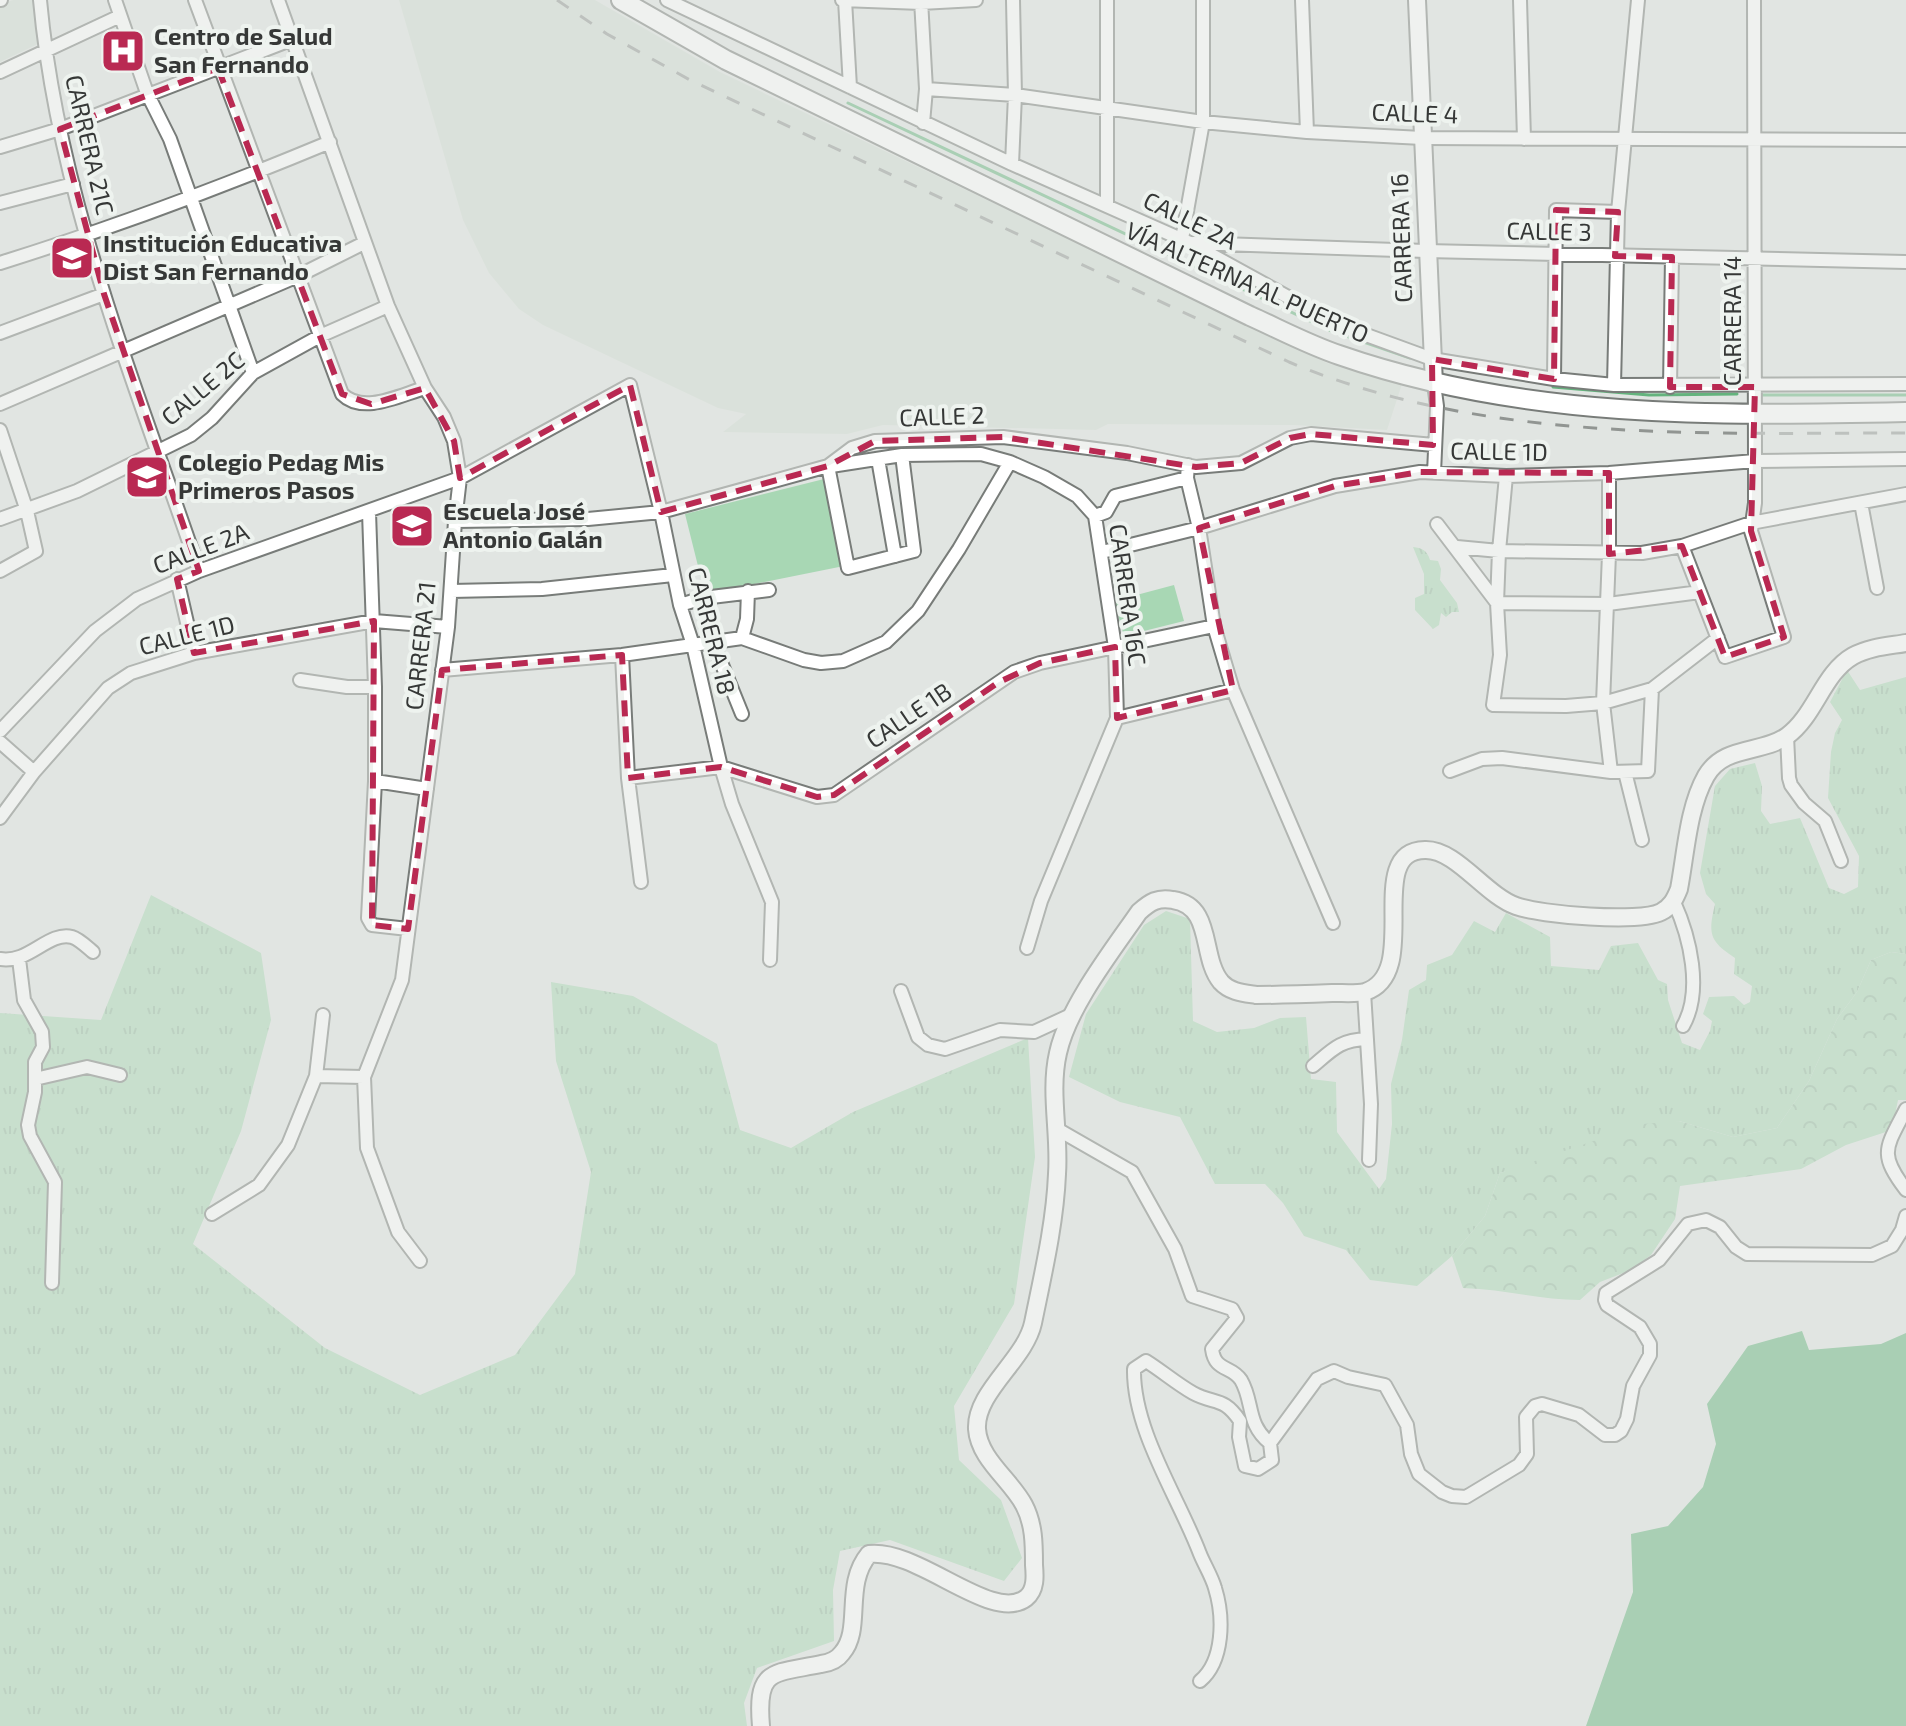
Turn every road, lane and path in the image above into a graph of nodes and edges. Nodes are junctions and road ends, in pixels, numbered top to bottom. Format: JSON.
{"nodes":[{"id":1,"x":40,"y":0,"type":"edge"},
{"id":2,"x":115,"y":0,"type":"edge"},
{"id":3,"x":195,"y":0,"type":"edge"},
{"id":4,"x":278,"y":0,"type":"edge"},
{"id":5,"x":621,"y":0,"type":"edge"},
{"id":6,"x":667,"y":0,"type":"edge"},
{"id":7,"x":844,"y":0,"type":"edge"},
{"id":8,"x":976,"y":0,"type":"edge"},
{"id":9,"x":1013,"y":0,"type":"edge"},
{"id":10,"x":1107,"y":0,"type":"edge"},
{"id":11,"x":1203,"y":0,"type":"edge"},
{"id":12,"x":1302,"y":0,"type":"edge"},
{"id":13,"x":1417,"y":0,"type":"edge"},
{"id":14,"x":1520,"y":0,"type":"edge"},
{"id":15,"x":1638,"y":0,"type":"edge"},
{"id":16,"x":1754,"y":0,"type":"edge"},
{"id":17,"x":921,"y":1,"type":"edge"},
{"id":18,"x":120,"y":16,"type":"junction"},
{"id":19,"x":293,"y":39,"type":"junction"},
{"id":20,"x":45,"y":51,"type":"junction"},
{"id":21,"x":218,"y":68,"type":"junction"},
{"id":22,"x":0,"y":72,"type":"edge"},
{"id":23,"x":850,"y":87,"type":"junction"},
{"id":24,"x":926,"y":89,"type":"junction"},
{"id":25,"x":147,"y":93,"type":"junction"},
{"id":26,"x":1015,"y":95,"type":"junction"},
{"id":27,"x":1107,"y":108,"type":"junction"},
{"id":28,"x":1203,"y":122,"type":"junction"},
{"id":29,"x":923,"y":123,"type":"junction"},
{"id":30,"x":60,"y":129,"type":"junction"},
{"id":31,"x":1307,"y":132,"type":"junction"},
{"id":32,"x":1422,"y":138,"type":"junction"},
{"id":33,"x":1524,"y":139,"type":"junction"},
{"id":34,"x":1625,"y":139,"type":"junction"},
{"id":35,"x":1754,"y":140,"type":"junction"},
{"id":36,"x":1906,"y":140,"type":"edge"},
{"id":37,"x":330,"y":142,"type":"junction"},
{"id":38,"x":0,"y":147,"type":"edge"},
{"id":39,"x":1012,"y":164,"type":"junction"},
{"id":40,"x":260,"y":171,"type":"junction"},
{"id":41,"x":73,"y":184,"type":"junction"},
{"id":42,"x":189,"y":196,"type":"junction"},
{"id":43,"x":0,"y":203,"type":"edge"},
{"id":44,"x":1107,"y":206,"type":"junction"},
{"id":45,"x":1618,"y":212,"type":"junction"},
{"id":46,"x":88,"y":235,"type":"junction"},
{"id":47,"x":1186,"y":241,"type":"junction"},
{"id":48,"x":364,"y":243,"type":"junction"},
{"id":49,"x":1426,"y":251,"type":"junction"},
{"id":50,"x":1555,"y":254,"type":"junction"},
{"id":51,"x":1615,"y":256,"type":"junction"},
{"id":52,"x":1672,"y":257,"type":"junction"},
{"id":53,"x":1754,"y":260,"type":"junction"},
{"id":54,"x":1906,"y":262,"type":"edge"},
{"id":55,"x":0,"y":263,"type":"edge"},
{"id":56,"x":298,"y":276,"type":"junction"},
{"id":57,"x":104,"y":294,"type":"junction"},
{"id":58,"x":230,"y":304,"type":"junction"},
{"id":59,"x":388,"y":306,"type":"junction"},
{"id":60,"x":0,"y":333,"type":"edge"},
{"id":61,"x":320,"y":336,"type":"junction"},
{"id":62,"x":123,"y":350,"type":"junction"},
{"id":63,"x":1433,"y":370,"type":"junction"},
{"id":64,"x":253,"y":373,"type":"junction"},
{"id":65,"x":1554,"y":379,"type":"junction"},
{"id":66,"x":1906,"y":384,"type":"edge"},
{"id":67,"x":630,"y":385,"type":"joint"},
{"id":68,"x":1614,"y":385,"type":"junction"},
{"id":69,"x":1670,"y":387,"type":"junction"},
{"id":70,"x":425,"y":388,"type":"junction"},
{"id":71,"x":1755,"y":398,"type":"junction"},
{"id":72,"x":0,"y":404,"type":"edge"},
{"id":73,"x":1906,"y":412,"type":"edge"},
{"id":74,"x":0,"y":430,"type":"edge"},
{"id":75,"x":1434,"y":445,"type":"junction"},
{"id":76,"x":159,"y":452,"type":"junction"},
{"id":77,"x":902,"y":455,"type":"junction"},
{"id":78,"x":878,"y":459,"type":"junction"},
{"id":79,"x":1906,"y":459,"type":"edge"},
{"id":80,"x":1755,"y":461,"type":"junction"},
{"id":81,"x":1010,"y":462,"type":"junction"},
{"id":82,"x":828,"y":466,"type":"junction"},
{"id":83,"x":1188,"y":472,"type":"junction"},
{"id":84,"x":1434,"y":473,"type":"junction"},
{"id":85,"x":1609,"y":473,"type":"junction"},
{"id":86,"x":1506,"y":476,"type":"junction"},
{"id":87,"x":460,"y":478,"type":"junction"},
{"id":88,"x":1906,"y":494,"type":"edge"},
{"id":89,"x":1861,"y":503,"type":"junction"},
{"id":90,"x":27,"y":511,"type":"junction"},
{"id":91,"x":369,"y":512,"type":"junction"},
{"id":92,"x":661,"y":512,"type":"junction"},
{"id":93,"x":1095,"y":516,"type":"junction"},
{"id":94,"x":0,"y":519,"type":"edge"},
{"id":95,"x":455,"y":521,"type":"junction"},
{"id":96,"x":1751,"y":523,"type":"junction"},
{"id":97,"x":1437,"y":524,"type":"dead end"},
{"id":98,"x":1199,"y":528,"type":"junction"},
{"id":99,"x":1682,"y":546,"type":"junction"},
{"id":100,"x":1457,"y":547,"type":"junction"},
{"id":101,"x":1499,"y":551,"type":"junction"},
{"id":102,"x":1102,"y":552,"type":"junction"},
{"id":103,"x":1609,"y":554,"type":"junction"},
{"id":104,"x":895,"y":556,"type":"junction"},
{"id":105,"x":0,"y":571,"type":"edge"},
{"id":106,"x":199,"y":571,"type":"junction"},
{"id":107,"x":673,"y":575,"type":"junction"},
{"id":108,"x":177,"y":579,"type":"junction"},
{"id":109,"x":1877,"y":588,"type":"dead end"},
{"id":110,"x":769,"y":590,"type":"dead end"},
{"id":111,"x":451,"y":591,"type":"junction"},
{"id":112,"x":748,"y":591,"type":"junction"},
{"id":113,"x":1700,"y":592,"type":"junction"},
{"id":114,"x":1497,"y":603,"type":"junction"},
{"id":115,"x":1608,"y":604,"type":"junction"},
{"id":116,"x":680,"y":605,"type":"junction"},
{"id":117,"x":374,"y":621,"type":"junction"},
{"id":118,"x":1214,"y":626,"type":"junction"},
{"id":119,"x":448,"y":627,"type":"junction"},
{"id":120,"x":742,"y":638,"type":"junction"},
{"id":121,"x":1718,"y":638,"type":"junction"},
{"id":122,"x":712,"y":640,"type":"junction"},
{"id":123,"x":1906,"y":643,"type":"edge"},
{"id":124,"x":693,"y":645,"type":"junction"},
{"id":125,"x":1115,"y":647,"type":"junction"},
{"id":126,"x":194,"y":653,"type":"junction"},
{"id":127,"x":622,"y":655,"type":"junction"},
{"id":128,"x":442,"y":670,"type":"junction"},
{"id":129,"x":300,"y":680,"type":"dead end"},
{"id":130,"x":375,"y":687,"type":"junction"},
{"id":131,"x":1652,"y":689,"type":"junction"},
{"id":132,"x":1233,"y":690,"type":"junction"},
{"id":133,"x":1603,"y":703,"type":"junction"},
{"id":134,"x":742,"y":714,"type":"dead end"},
{"id":135,"x":1117,"y":718,"type":"junction"},
{"id":136,"x":0,"y":731,"type":"edge"},
{"id":137,"x":1787,"y":736,"type":"junction"},
{"id":138,"x":0,"y":742,"type":"edge"},
{"id":139,"x":721,"y":767,"type":"junction"},
{"id":140,"x":1450,"y":771,"type":"dead end"},
{"id":141,"x":34,"y":772,"type":"junction"},
{"id":142,"x":1611,"y":772,"type":"junction"},
{"id":143,"x":1625,"y":772,"type":"junction"},
{"id":144,"x":628,"y":778,"type":"junction"},
{"id":145,"x":375,"y":781,"type":"junction"},
{"id":146,"x":427,"y":789,"type":"junction"},
{"id":147,"x":0,"y":818,"type":"edge"},
{"id":148,"x":1642,"y":840,"type":"dead end"},
{"id":149,"x":1841,"y":861,"type":"dead end"},
{"id":150,"x":641,"y":882,"type":"dead end"},
{"id":151,"x":1674,"y":902,"type":"junction"},
{"id":152,"x":1333,"y":923,"type":"dead end"},
{"id":153,"x":408,"y":929,"type":"junction"},
{"id":154,"x":1027,"y":948,"type":"dead end"},
{"id":155,"x":93,"y":952,"type":"dead end"},
{"id":156,"x":0,"y":959,"type":"edge"},
{"id":157,"x":19,"y":959,"type":"junction"},
{"id":158,"x":770,"y":960,"type":"dead end"},
{"id":159,"x":901,"y":991,"type":"dead end"},
{"id":160,"x":1364,"y":992,"type":"junction"},
{"id":161,"x":1073,"y":1014,"type":"junction"},
{"id":162,"x":323,"y":1015,"type":"dead end"},
{"id":163,"x":1683,"y":1026,"type":"dead end"},
{"id":164,"x":1367,"y":1039,"type":"junction"},
{"id":165,"x":1313,"y":1066,"type":"dead end"},
{"id":166,"x":120,"y":1075,"type":"dead end"},
{"id":167,"x":316,"y":1076,"type":"junction"},
{"id":168,"x":364,"y":1077,"type":"junction"},
{"id":169,"x":35,"y":1079,"type":"junction"},
{"id":170,"x":1906,"y":1109,"type":"edge"},
{"id":171,"x":1057,"y":1129,"type":"junction"},
{"id":172,"x":1369,"y":1160,"type":"dead end"},
{"id":173,"x":1906,"y":1190,"type":"edge"},
{"id":174,"x":212,"y":1214,"type":"dead end"},
{"id":175,"x":1906,"y":1216,"type":"edge"},
{"id":176,"x":420,"y":1261,"type":"dead end"},
{"id":177,"x":52,"y":1283,"type":"dead end"},
{"id":178,"x":1270,"y":1443,"type":"junction"},
{"id":179,"x":1200,"y":1681,"type":"dead end"},
{"id":180,"x":761,"y":1726,"type":"edge"}],
"edges":[{"from":1,"to":20,"type":"street","name":"CARRERA 21C"},
{"from":2,"to":18,"type":"street"},
{"from":3,"to":21,"type":"street"},
{"from":4,"to":19,"type":"street","name":"CARRERA 21"},
{"from":5,"to":63,"type":"main road","name":"VÍA ALTERNA AL PUERTO"},
{"from":6,"to":23,"type":"street"},
{"from":7,"to":17,"type":"street"},
{"from":7,"to":23,"type":"street"},
{"from":8,"to":17,"type":"street"},
{"from":9,"to":26,"type":"street"},
{"from":10,"to":27,"type":"street"},
{"from":11,"to":28,"type":"street"},
{"from":12,"to":31,"type":"street"},
{"from":13,"to":32,"type":"street","name":"CARRERA 16"},
{"from":14,"to":33,"type":"street"},
{"from":15,"to":34,"type":"street"},
{"from":16,"to":35,"type":"street","name":"CARRERA 14"},
{"from":17,"to":24,"type":"street"},
{"from":18,"to":20,"type":"street"},
{"from":18,"to":25,"type":"street"},
{"from":19,"to":21,"type":"street"},
{"from":19,"to":37,"type":"street","name":"CARRERA 21"},
{"from":20,"to":22,"type":"street"},
{"from":20,"to":30,"type":"street","name":"CARRERA 21C"},
{"from":21,"to":25,"type":"street"},
{"from":21,"to":40,"type":"street"},
{"from":23,"to":29,"type":"street","name":"CALLE 2A"},
{"from":24,"to":26,"type":"street","name":"CALLE 4"},
{"from":24,"to":29,"type":"street"},
{"from":25,"to":30,"type":"street"},
{"from":25,"to":42,"type":"street"},
{"from":26,"to":27,"type":"street","name":"CALLE 4"},
{"from":26,"to":39,"type":"street"},
{"from":27,"to":28,"type":"street","name":"CALLE 4"},
{"from":27,"to":44,"type":"street"},
{"from":28,"to":31,"type":"street","name":"CALLE 4"},
{"from":28,"to":47,"type":"street"},
{"from":29,"to":39,"type":"street","name":"CALLE 2A"},
{"from":30,"to":38,"type":"street"},
{"from":30,"to":41,"type":"street","name":"CARRERA 21C"},
{"from":31,"to":32,"type":"street","name":"CALLE 4"},
{"from":32,"to":33,"type":"street","name":"CALLE 4"},
{"from":32,"to":49,"type":"street","name":"CARRERA 16"},
{"from":33,"to":34,"type":"street","name":"CALLE 4"},
{"from":34,"to":35,"type":"street","name":"CALLE 4"},
{"from":34,"to":45,"type":"street"},
{"from":35,"to":36,"type":"street","name":"CALLE 4"},
{"from":35,"to":53,"type":"street","name":"CARRERA 14"},
{"from":37,"to":40,"type":"street"},
{"from":37,"to":48,"type":"street","name":"CARRERA 21"},
{"from":39,"to":44,"type":"street","name":"CALLE 2A"},
{"from":40,"to":42,"type":"street"},
{"from":40,"to":56,"type":"street"},
{"from":41,"to":43,"type":"street"},
{"from":41,"to":46,"type":"street","name":"CARRERA 21C"},
{"from":42,"to":46,"type":"street"},
{"from":42,"to":58,"type":"street"},
{"from":44,"to":47,"type":"street","name":"CALLE 2A"},
{"from":45,"to":50,"type":"street"},
{"from":45,"to":51,"type":"street"},
{"from":46,"to":55,"type":"street"},
{"from":46,"to":57,"type":"street","name":"CARRERA 21C"},
{"from":47,"to":49,"type":"street","name":"CALLE 3"},
{"from":47,"to":63,"type":"street","name":"CALLE 2A"},
{"from":48,"to":56,"type":"street"},
{"from":48,"to":59,"type":"street","name":"CARRERA 21"},
{"from":49,"to":50,"type":"street","name":"CALLE 3"},
{"from":49,"to":63,"type":"street","name":"CARRERA 16"},
{"from":50,"to":51,"type":"street","name":"CALLE 3"},
{"from":50,"to":65,"type":"street"},
{"from":51,"to":52,"type":"street","name":"CALLE 3"},
{"from":51,"to":68,"type":"street"},
{"from":52,"to":53,"type":"street","name":"CALLE 3"},
{"from":52,"to":69,"type":"street"},
{"from":53,"to":54,"type":"street","name":"CALLE 3"},
{"from":53,"to":71,"type":"street","name":"CARRERA 14"},
{"from":56,"to":58,"type":"street"},
{"from":56,"to":61,"type":"street"},
{"from":57,"to":60,"type":"street"},
{"from":57,"to":62,"type":"street","name":"CARRERA 21C"},
{"from":58,"to":62,"type":"street"},
{"from":58,"to":64,"type":"street"},
{"from":59,"to":61,"type":"street","name":"CALLE 2C"},
{"from":59,"to":70,"type":"street","name":"CARRERA 21"},
{"from":61,"to":64,"type":"street","name":"CALLE 2C"},
{"from":61,"to":70,"type":"street"},
{"from":62,"to":72,"type":"street"},
{"from":62,"to":76,"type":"street","name":"CARRERA 21C"},
{"from":63,"to":65,"type":"street","name":"CALLE 2A"},
{"from":63,"to":71,"type":"main road","name":"VÍA ALTERNA AL PUERTO"},
{"from":63,"to":75,"type":"street","name":"CARRERA 16"},
{"from":64,"to":76,"type":"street","name":"CALLE 2C"},
{"from":65,"to":68,"type":"street","name":"CALLE 2A"},
{"from":66,"to":71,"type":"street","name":"CALLE 2A"},
{"from":67,"to":87,"type":"street","name":"CALLE 2A"},
{"from":67,"to":92,"type":"street","name":"CARRERA 18"},
{"from":68,"to":69,"type":"street","name":"CALLE 2A"},
{"from":69,"to":71,"type":"street","name":"CALLE 2A"},
{"from":70,"to":87,"type":"street","name":"CARRERA 21"},
{"from":71,"to":73,"type":"main road","name":"VÍA ALTERNA AL PUERTO"},
{"from":71,"to":80,"type":"street","name":"CARRERA 14"},
{"from":74,"to":90,"type":"street"},
{"from":75,"to":83,"type":"street","name":"CALLE 2"},
{"from":75,"to":84,"type":"street","name":"CARRERA 16"},
{"from":76,"to":90,"type":"street","name":"CALLE 2C"},
{"from":76,"to":106,"type":"street","name":"CARRERA 21C"},
{"from":77,"to":78,"type":"street","name":"CARRERA 16C"},
{"from":77,"to":81,"type":"street","name":"CARRERA 16C"},
{"from":77,"to":104,"type":"street"},
{"from":78,"to":82,"type":"street","name":"CARRERA 16C"},
{"from":78,"to":104,"type":"street"},
{"from":79,"to":80,"type":"street","name":"CALLE 1D"},
{"from":80,"to":85,"type":"street","name":"CALLE 1D"},
{"from":80,"to":96,"type":"street","name":"CARRERA 14"},
{"from":81,"to":93,"type":"street","name":"CARRERA 16C"},
{"from":81,"to":120,"type":"street"},
{"from":82,"to":83,"type":"street","name":"CALLE 2"},
{"from":82,"to":92,"type":"street","name":"CALLE 2"},
{"from":82,"to":104,"type":"street"},
{"from":83,"to":93,"type":"street"},
{"from":83,"to":98,"type":"street"},
{"from":84,"to":86,"type":"street","name":"CALLE 1D"},
{"from":84,"to":98,"type":"street","name":"CALLE 1D"},
{"from":85,"to":86,"type":"street","name":"CALLE 1D"},
{"from":85,"to":103,"type":"street"},
{"from":86,"to":101,"type":"street"},
{"from":87,"to":91,"type":"street","name":"CALLE 2A"},
{"from":87,"to":95,"type":"street","name":"CARRERA 21"},
{"from":88,"to":89,"type":"street"},
{"from":89,"to":96,"type":"street"},
{"from":89,"to":109,"type":"street"},
{"from":90,"to":94,"type":"street","name":"CALLE 2C"},
{"from":90,"to":105,"type":"street"},
{"from":91,"to":106,"type":"street","name":"CALLE 2A"},
{"from":91,"to":117,"type":"street"},
{"from":92,"to":95,"type":"street","name":"CALLE 2"},
{"from":92,"to":107,"type":"street","name":"CARRERA 18"},
{"from":93,"to":102,"type":"street","name":"CARRERA 16C"},
{"from":95,"to":111,"type":"street","name":"CARRERA 21"},
{"from":96,"to":99,"type":"street"},
{"from":96,"to":121,"type":"street","name":"CARRERA 14"},
{"from":97,"to":100,"type":"street"},
{"from":98,"to":102,"type":"street","name":"CALLE 1D"},
{"from":98,"to":118,"type":"street"},
{"from":99,"to":103,"type":"street"},
{"from":99,"to":113,"type":"street"},
{"from":100,"to":101,"type":"street"},
{"from":100,"to":114,"type":"street"},
{"from":101,"to":103,"type":"street"},
{"from":101,"to":114,"type":"street"},
{"from":102,"to":125,"type":"street","name":"CARRERA 16C"},
{"from":103,"to":115,"type":"street"},
{"from":106,"to":108,"type":"street","name":"CALLE 2A"},
{"from":107,"to":111,"type":"street"},
{"from":107,"to":116,"type":"street","name":"CARRERA 18"},
{"from":108,"to":126,"type":"street"},
{"from":108,"to":136,"type":"street","name":"CALLE 2A"},
{"from":110,"to":112,"type":"street"},
{"from":111,"to":119,"type":"street","name":"CARRERA 21"},
{"from":112,"to":116,"type":"street"},
{"from":112,"to":120,"type":"street"},
{"from":113,"to":115,"type":"street"},
{"from":113,"to":121,"type":"street"},
{"from":114,"to":115,"type":"street"},
{"from":114,"to":133,"type":"street"},
{"from":115,"to":133,"type":"street"},
{"from":116,"to":124,"type":"street","name":"CARRERA 18"},
{"from":117,"to":119,"type":"street","name":"CALLE 1D"},
{"from":117,"to":126,"type":"street","name":"CALLE 1D"},
{"from":117,"to":130,"type":"street"},
{"from":118,"to":125,"type":"street","name":"CALLE 1B"},
{"from":118,"to":132,"type":"street"},
{"from":119,"to":128,"type":"street","name":"CARRERA 21"},
{"from":120,"to":122,"type":"street"},
{"from":121,"to":131,"type":"street"},
{"from":122,"to":124,"type":"street"},
{"from":122,"to":134,"type":"street"},
{"from":123,"to":137,"type":"street"},
{"from":124,"to":127,"type":"street"},
{"from":124,"to":139,"type":"street","name":"CARRERA 18"},
{"from":125,"to":135,"type":"street","name":"CARRERA 16C"},
{"from":125,"to":139,"type":"street","name":"CALLE 1B"},
{"from":126,"to":141,"type":"street","name":"CALLE 1D"},
{"from":127,"to":128,"type":"street"},
{"from":127,"to":144,"type":"street"},
{"from":128,"to":146,"type":"street","name":"CARRERA 21"},
{"from":129,"to":130,"type":"street"},
{"from":130,"to":145,"type":"street"},
{"from":131,"to":133,"type":"street"},
{"from":131,"to":143,"type":"street"},
{"from":132,"to":135,"type":"street"},
{"from":132,"to":152,"type":"street"},
{"from":133,"to":142,"type":"street"},
{"from":135,"to":154,"type":"street","name":"CARRERA 16C"},
{"from":137,"to":149,"type":"street"},
{"from":137,"to":151,"type":"street"},
{"from":138,"to":141,"type":"street"},
{"from":139,"to":144,"type":"street","name":"CALLE 1B"},
{"from":139,"to":158,"type":"street","name":"CARRERA 18"},
{"from":140,"to":142,"type":"street"},
{"from":141,"to":147,"type":"street","name":"CALLE 1D"},
{"from":142,"to":143,"type":"street"},
{"from":143,"to":148,"type":"street"},
{"from":144,"to":150,"type":"street"},
{"from":145,"to":146,"type":"street"},
{"from":145,"to":153,"type":"street"},
{"from":146,"to":153,"type":"street","name":"CARRERA 21"},
{"from":151,"to":160,"type":"street"},
{"from":151,"to":163,"type":"street"},
{"from":153,"to":168,"type":"street","name":"CARRERA 21"},
{"from":155,"to":157,"type":"street"},
{"from":156,"to":157,"type":"street"},
{"from":157,"to":169,"type":"street"},
{"from":159,"to":161,"type":"street"},
{"from":160,"to":161,"type":"street"},
{"from":160,"to":164,"type":"street"},
{"from":161,"to":171,"type":"street"},
{"from":162,"to":167,"type":"street"},
{"from":164,"to":165,"type":"street"},
{"from":164,"to":172,"type":"street"},
{"from":166,"to":169,"type":"street"},
{"from":167,"to":168,"type":"street"},
{"from":167,"to":174,"type":"street"},
{"from":168,"to":176,"type":"street","name":"CARRERA 21"},
{"from":169,"to":177,"type":"street"},
{"from":170,"to":173,"type":"street"},
{"from":171,"to":178,"type":"street"},
{"from":171,"to":180,"type":"street"},
{"from":175,"to":178,"type":"street"},
{"from":178,"to":179,"type":"street"}]}
